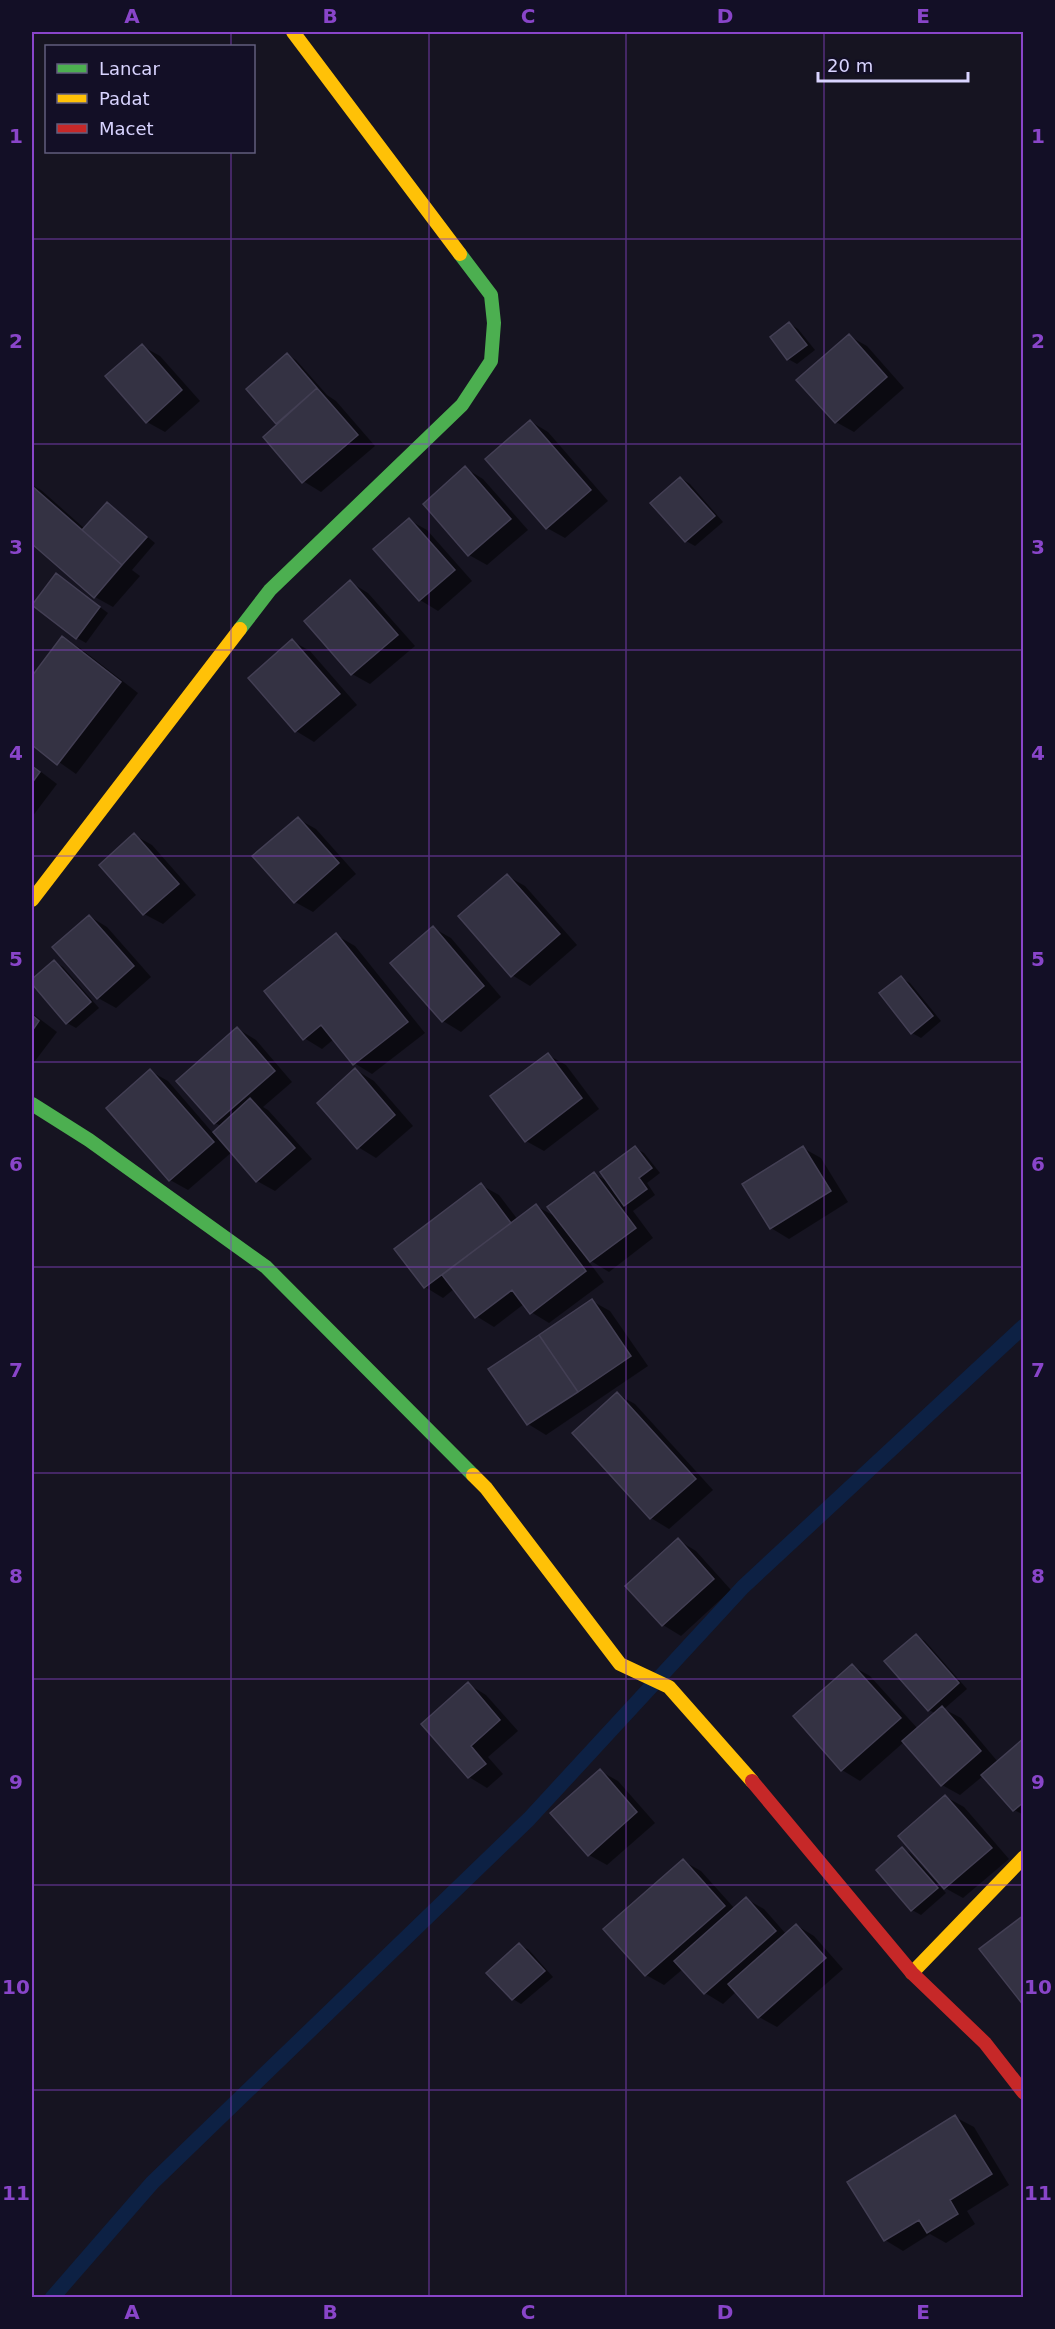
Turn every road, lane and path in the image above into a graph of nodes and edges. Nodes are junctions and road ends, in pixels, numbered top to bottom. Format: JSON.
{"nodes":[{"id":1,"x":293,"y":32,"type":"edge"},
{"id":2,"x":32,"y":900,"type":"edge"},
{"id":3,"x":32,"y":1104,"type":"edge"},
{"id":4,"x":1023,"y":1857,"type":"edge"},
{"id":5,"x":912,"y":1973,"type":"junction"},
{"id":6,"x":1023,"y":2093,"type":"edge"}],
"edges":[{"from":1,"to":2,"type":"street"},
{"from":3,"to":5,"type":"street"},
{"from":4,"to":5,"type":"street"},
{"from":5,"to":6,"type":"street"}]}
